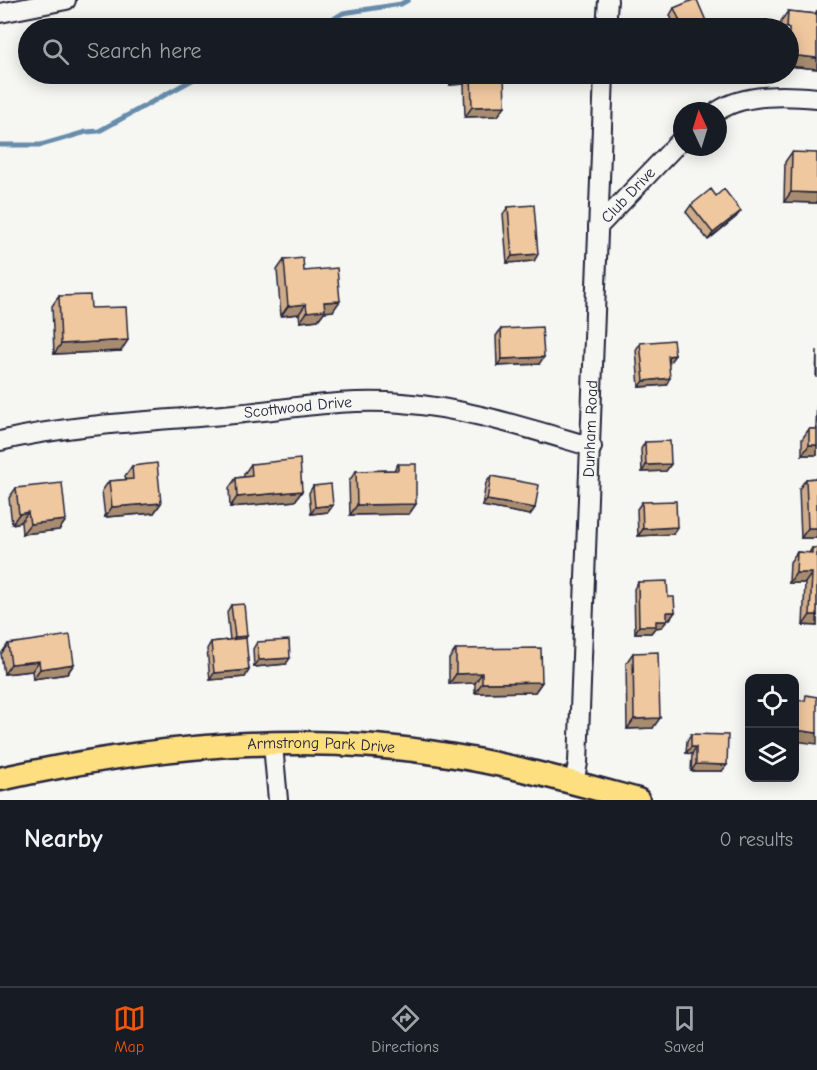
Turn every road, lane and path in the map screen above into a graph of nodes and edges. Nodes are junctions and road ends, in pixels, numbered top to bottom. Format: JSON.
{"nodes":[{"id":1,"x":66,"y":0,"type":"edge"},
{"id":2,"x":608,"y":0,"type":"edge"},
{"id":3,"x":0,"y":13,"type":"edge"},
{"id":4,"x":607,"y":18,"type":"edge"},
{"id":5,"x":604,"y":84,"type":"edge"},
{"id":6,"x":817,"y":98,"type":"edge"},
{"id":7,"x":727,"y":108,"type":"edge"},
{"id":8,"x":673,"y":148,"type":"edge"},
{"id":9,"x":597,"y":227,"type":"junction"},
{"id":10,"x":0,"y":441,"type":"edge"},
{"id":11,"x":592,"y":447,"type":"junction"},
{"id":12,"x":273,"y":745,"type":"junction"},
{"id":13,"x":0,"y":779,"type":"edge"},
{"id":14,"x":574,"y":782,"type":"junction"},
{"id":15,"x":278,"y":800,"type":"edge"},
{"id":16,"x":638,"y":800,"type":"edge"}],
"edges":[{"from":1,"to":3,"type":"street"},
{"from":2,"to":4,"type":"street"},
{"from":5,"to":9,"type":"street","name":"Dunham Road"},
{"from":6,"to":7,"type":"street"},
{"from":8,"to":9,"type":"street","name":"Club Drive"},
{"from":9,"to":11,"type":"street","name":"Dunham Road"},
{"from":10,"to":11,"type":"street","name":"Scottwood Drive"},
{"from":11,"to":14,"type":"street","name":"Dunham Road"},
{"from":12,"to":13,"type":"main road","name":"Armstrong Park Drive"},
{"from":12,"to":14,"type":"main road","name":"Armstrong Park Drive"},
{"from":12,"to":15,"type":"street"},
{"from":14,"to":16,"type":"main road","name":"Armstrong Park Drive"}]}
